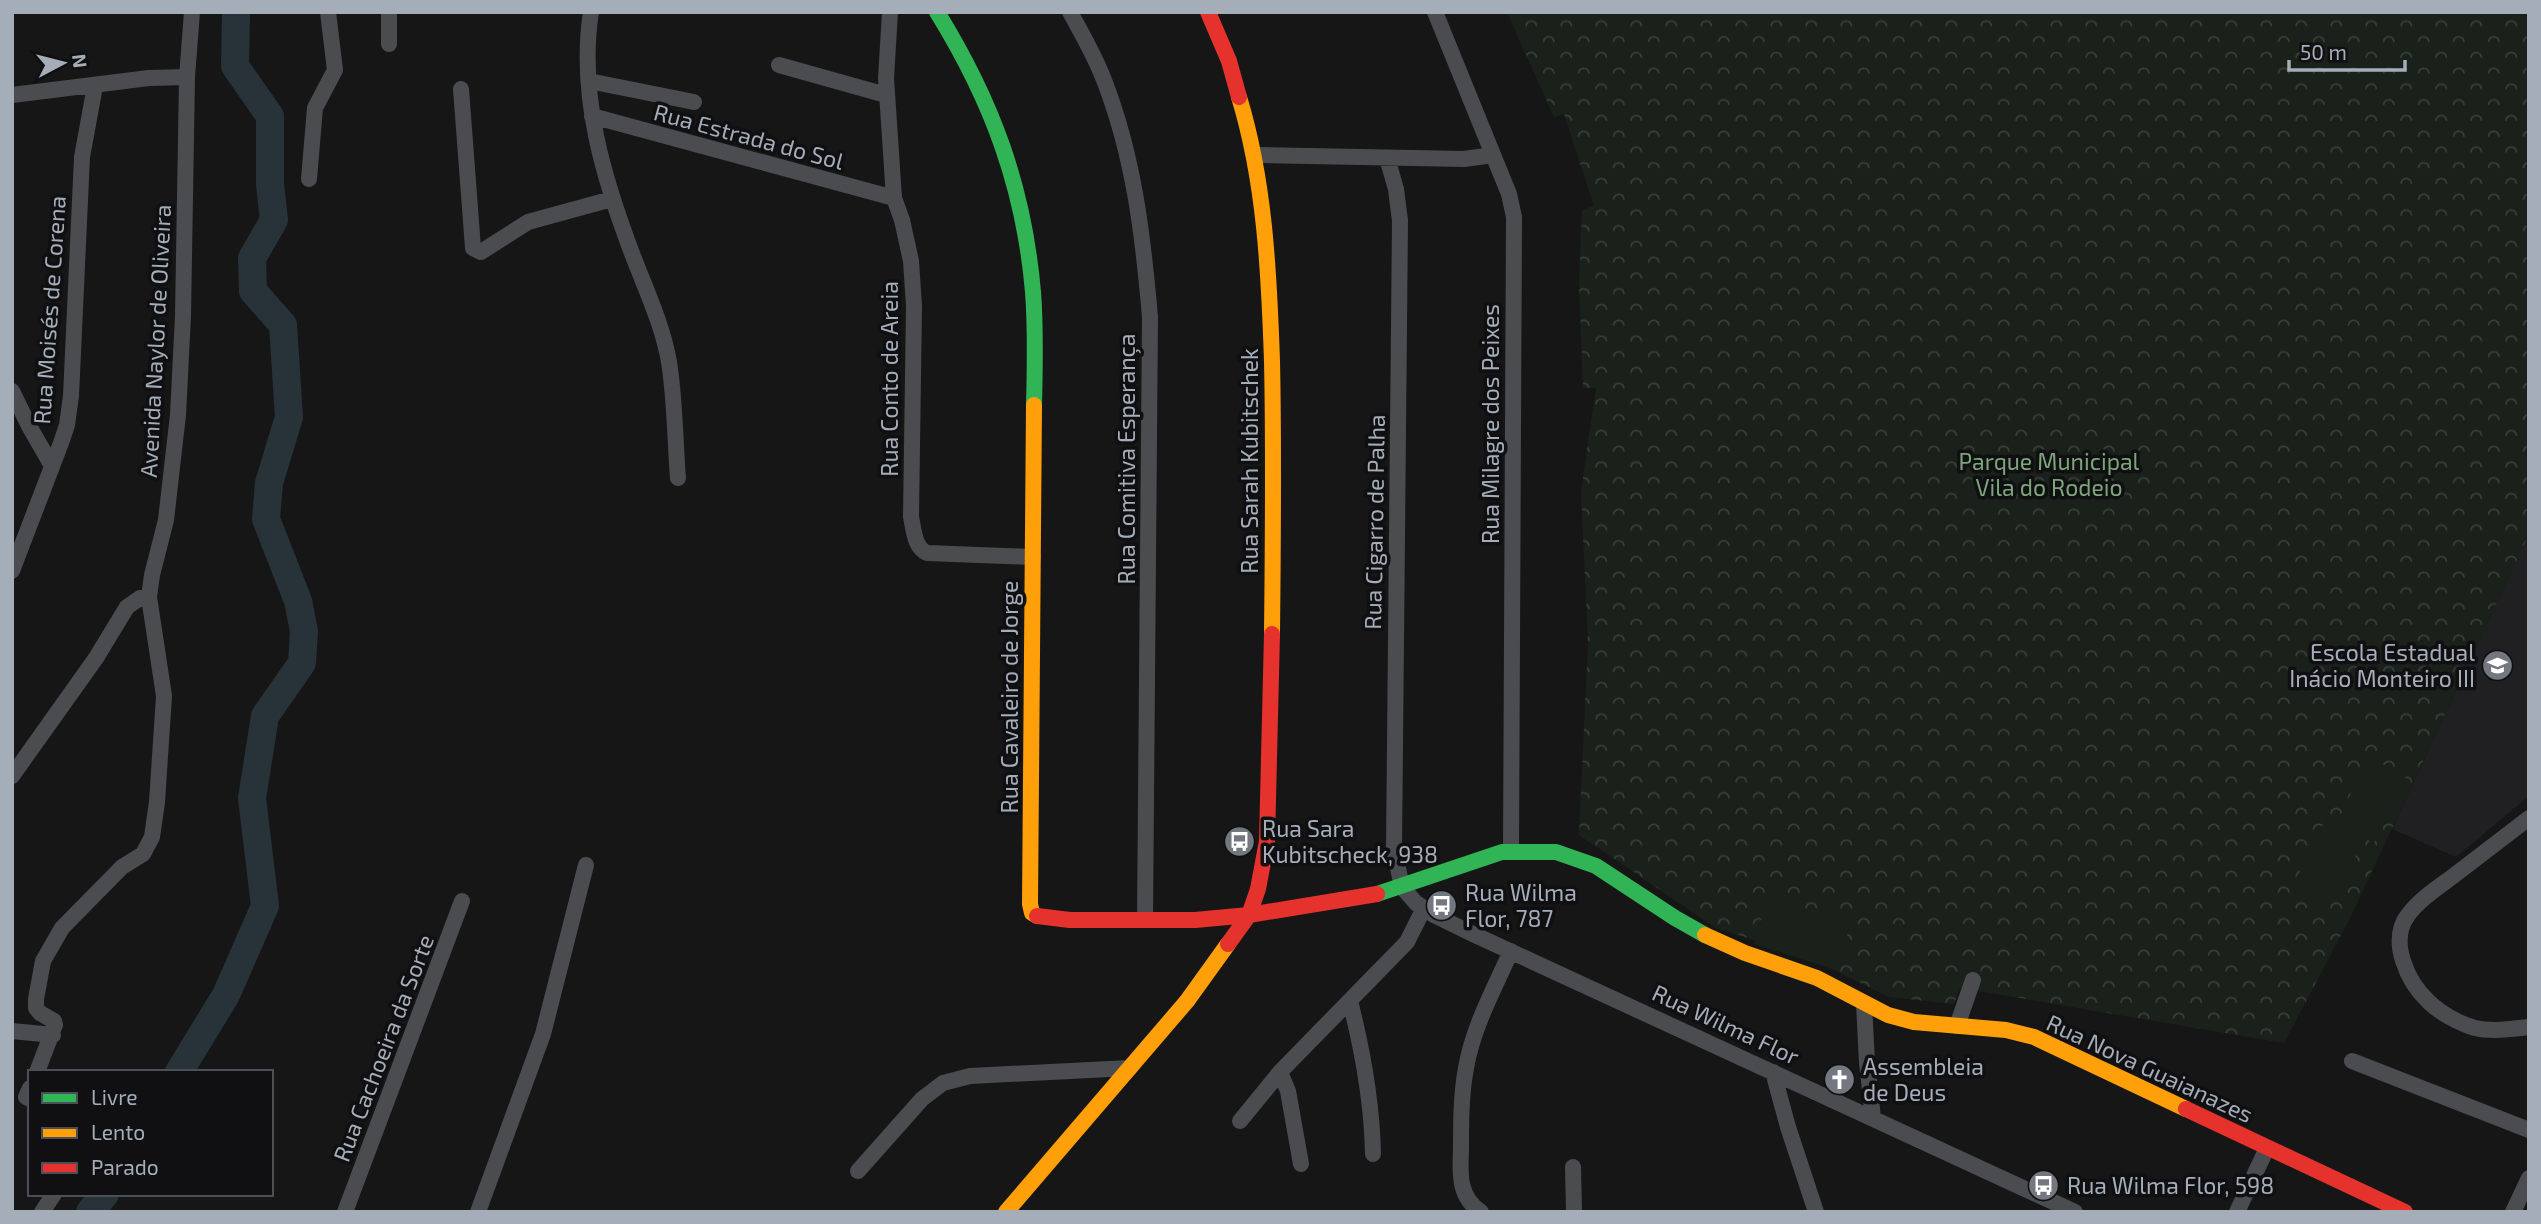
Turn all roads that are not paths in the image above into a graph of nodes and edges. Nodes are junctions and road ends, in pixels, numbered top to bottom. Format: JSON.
{"nodes":[{"id":1,"x":192,"y":12,"type":"edge"},
{"id":2,"x":328,"y":12,"type":"edge"},
{"id":3,"x":389,"y":12,"type":"edge"},
{"id":4,"x":591,"y":12,"type":"edge"},
{"id":5,"x":890,"y":12,"type":"edge"},
{"id":6,"x":937,"y":12,"type":"edge"},
{"id":7,"x":1070,"y":12,"type":"edge"},
{"id":8,"x":1208,"y":12,"type":"edge"},
{"id":9,"x":1435,"y":12,"type":"edge"},
{"id":10,"x":389,"y":44,"type":"dead end"},
{"id":11,"x":779,"y":65,"type":"dead end"},
{"id":12,"x":187,"y":77,"type":"junction"},
{"id":13,"x":589,"y":80,"type":"junction"},
{"id":14,"x":95,"y":86,"type":"junction"},
{"id":15,"x":461,"y":89,"type":"dead end"},
{"id":16,"x":12,"y":95,"type":"edge"},
{"id":17,"x":886,"y":95,"type":"junction"},
{"id":18,"x":694,"y":102,"type":"dead end"},
{"id":19,"x":592,"y":116,"type":"junction"},
{"id":20,"x":1256,"y":155,"type":"junction"},
{"id":21,"x":1493,"y":155,"type":"junction"},
{"id":22,"x":1387,"y":158,"type":"junction"},
{"id":23,"x":309,"y":179,"type":"dead end"},
{"id":24,"x":894,"y":198,"type":"junction"},
{"id":25,"x":612,"y":199,"type":"junction"},
{"id":26,"x":12,"y":391,"type":"edge"},
{"id":27,"x":52,"y":466,"type":"junction"},
{"id":28,"x":678,"y":478,"type":"dead end"},
{"id":29,"x":1033,"y":557,"type":"junction"},
{"id":30,"x":12,"y":571,"type":"edge"},
{"id":31,"x":149,"y":597,"type":"junction"},
{"id":32,"x":12,"y":776,"type":"edge"},
{"id":33,"x":2529,"y":818,"type":"edge"},
{"id":34,"x":1511,"y":851,"type":"junction"},
{"id":35,"x":586,"y":865,"type":"dead end"},
{"id":36,"x":1402,"y":887,"type":"junction"},
{"id":37,"x":462,"y":901,"type":"dead end"},
{"id":38,"x":1424,"y":908,"type":"junction"},
{"id":39,"x":1249,"y":915,"type":"junction"},
{"id":40,"x":1145,"y":919,"type":"junction"},
{"id":41,"x":1511,"y":951,"type":"junction"},
{"id":42,"x":1973,"y":980,"type":"dead end"},
{"id":43,"x":1350,"y":1002,"type":"junction"},
{"id":44,"x":1864,"y":1003,"type":"junction"},
{"id":45,"x":1957,"y":1026,"type":"junction"},
{"id":46,"x":2529,"y":1027,"type":"edge"},
{"id":47,"x":12,"y":1031,"type":"edge"},
{"id":48,"x":53,"y":1035,"type":"junction"},
{"id":49,"x":2352,"y":1061,"type":"dead end"},
{"id":50,"x":1130,"y":1068,"type":"junction"},
{"id":51,"x":38,"y":1070,"type":"edge"},
{"id":52,"x":1280,"y":1072,"type":"junction"},
{"id":53,"x":1773,"y":1072,"type":"junction"},
{"id":54,"x":1873,"y":1118,"type":"junction"},
{"id":55,"x":1240,"y":1121,"type":"dead end"},
{"id":56,"x":2529,"y":1130,"type":"edge"},
{"id":57,"x":2267,"y":1148,"type":"junction"},
{"id":58,"x":1373,"y":1154,"type":"dead end"},
{"id":59,"x":1301,"y":1164,"type":"dead end"},
{"id":60,"x":1573,"y":1167,"type":"dead end"},
{"id":61,"x":858,"y":1171,"type":"dead end"},
{"id":62,"x":2529,"y":1178,"type":"edge"},
{"id":63,"x":53,"y":1196,"type":"edge"},
{"id":64,"x":42,"y":1212,"type":"edge"},
{"id":65,"x":345,"y":1212,"type":"edge"},
{"id":66,"x":478,"y":1212,"type":"edge"},
{"id":67,"x":1006,"y":1212,"type":"edge"},
{"id":68,"x":1481,"y":1212,"type":"edge"},
{"id":69,"x":1574,"y":1212,"type":"edge"},
{"id":70,"x":1816,"y":1212,"type":"edge"},
{"id":71,"x":2075,"y":1212,"type":"edge"},
{"id":72,"x":2237,"y":1212,"type":"edge"},
{"id":73,"x":2405,"y":1212,"type":"edge"},
{"id":74,"x":2513,"y":1212,"type":"edge"}],
"edges":[{"from":1,"to":12,"type":"street","name":"Avenida Naylor de Oliveira"},
{"from":2,"to":23,"type":"street"},
{"from":3,"to":10,"type":"street"},
{"from":4,"to":13,"type":"street"},
{"from":5,"to":17,"type":"street","name":"Rua Conto de Areia"},
{"from":6,"to":29,"type":"street","name":"Rua Cavaleiro de Jorge"},
{"from":7,"to":40,"type":"street","name":"Rua Comitiva Esperança"},
{"from":8,"to":20,"type":"street","name":"Rua Sarah Kubitschek"},
{"from":9,"to":21,"type":"street","name":"Rua Milagre dos Peixes"},
{"from":11,"to":17,"type":"street"},
{"from":12,"to":14,"type":"street"},
{"from":12,"to":31,"type":"street","name":"Avenida Naylor de Oliveira"},
{"from":13,"to":18,"type":"street"},
{"from":13,"to":19,"type":"street"},
{"from":14,"to":16,"type":"street"},
{"from":14,"to":27,"type":"street","name":"Rua Moisés de Corena"},
{"from":15,"to":25,"type":"street"},
{"from":17,"to":24,"type":"street","name":"Rua Conto de Areia"},
{"from":19,"to":24,"type":"street","name":"Rua Estrada do Sol"},
{"from":19,"to":25,"type":"street"},
{"from":20,"to":22,"type":"street"},
{"from":20,"to":39,"type":"street","name":"Rua Sarah Kubitschek"},
{"from":21,"to":22,"type":"street"},
{"from":21,"to":34,"type":"street","name":"Rua Milagre dos Peixes"},
{"from":22,"to":36,"type":"street","name":"Rua Cigarro de Palha"},
{"from":24,"to":29,"type":"street","name":"Rua Conto de Areia"},
{"from":25,"to":28,"type":"street"},
{"from":26,"to":27,"type":"street"},
{"from":27,"to":30,"type":"street","name":"Rua Moisés de Corena"},
{"from":29,"to":40,"type":"street","name":"Rua Cavaleiro de Jorge"},
{"from":31,"to":32,"type":"street"},
{"from":31,"to":48,"type":"street","name":"Avenida Naylor de Oliveira"},
{"from":33,"to":46,"type":"street"},
{"from":34,"to":36,"type":"street","name":"Rua Cavaleiro de Jorge"},
{"from":34,"to":44,"type":"street","name":"Rua Nova Guaianazes"},
{"from":35,"to":66,"type":"street"},
{"from":36,"to":38,"type":"street","name":"Rua Wilma Flor"},
{"from":36,"to":39,"type":"street","name":"Rua Cavaleiro de Jorge"},
{"from":37,"to":65,"type":"street","name":"Rua Cachoeira da Sorte"},
{"from":38,"to":41,"type":"street","name":"Rua Wilma Flor"},
{"from":38,"to":43,"type":"street"},
{"from":39,"to":40,"type":"street","name":"Rua Cavaleiro de Jorge"},
{"from":39,"to":50,"type":"street","name":"Rua Sarah Kubitschek"},
{"from":41,"to":53,"type":"street","name":"Rua Wilma Flor"},
{"from":41,"to":68,"type":"street"},
{"from":42,"to":45,"type":"street"},
{"from":43,"to":52,"type":"street"},
{"from":43,"to":58,"type":"street"},
{"from":44,"to":45,"type":"street","name":"Rua Nova Guaianazes"},
{"from":44,"to":54,"type":"street"},
{"from":45,"to":57,"type":"street","name":"Rua Nova Guaianazes"},
{"from":47,"to":48,"type":"street"},
{"from":48,"to":51,"type":"street"},
{"from":49,"to":56,"type":"street"},
{"from":50,"to":61,"type":"street"},
{"from":50,"to":67,"type":"street","name":"Rua Sarah Kubitschek"},
{"from":52,"to":55,"type":"street"},
{"from":52,"to":59,"type":"street"},
{"from":53,"to":54,"type":"street","name":"Rua Wilma Flor"},
{"from":53,"to":70,"type":"street"},
{"from":54,"to":71,"type":"street","name":"Rua Wilma Flor"},
{"from":57,"to":72,"type":"street"},
{"from":57,"to":73,"type":"street","name":"Rua Nova Guaianazes"},
{"from":60,"to":69,"type":"street"},
{"from":62,"to":74,"type":"street"},
{"from":63,"to":64,"type":"street"}]}
